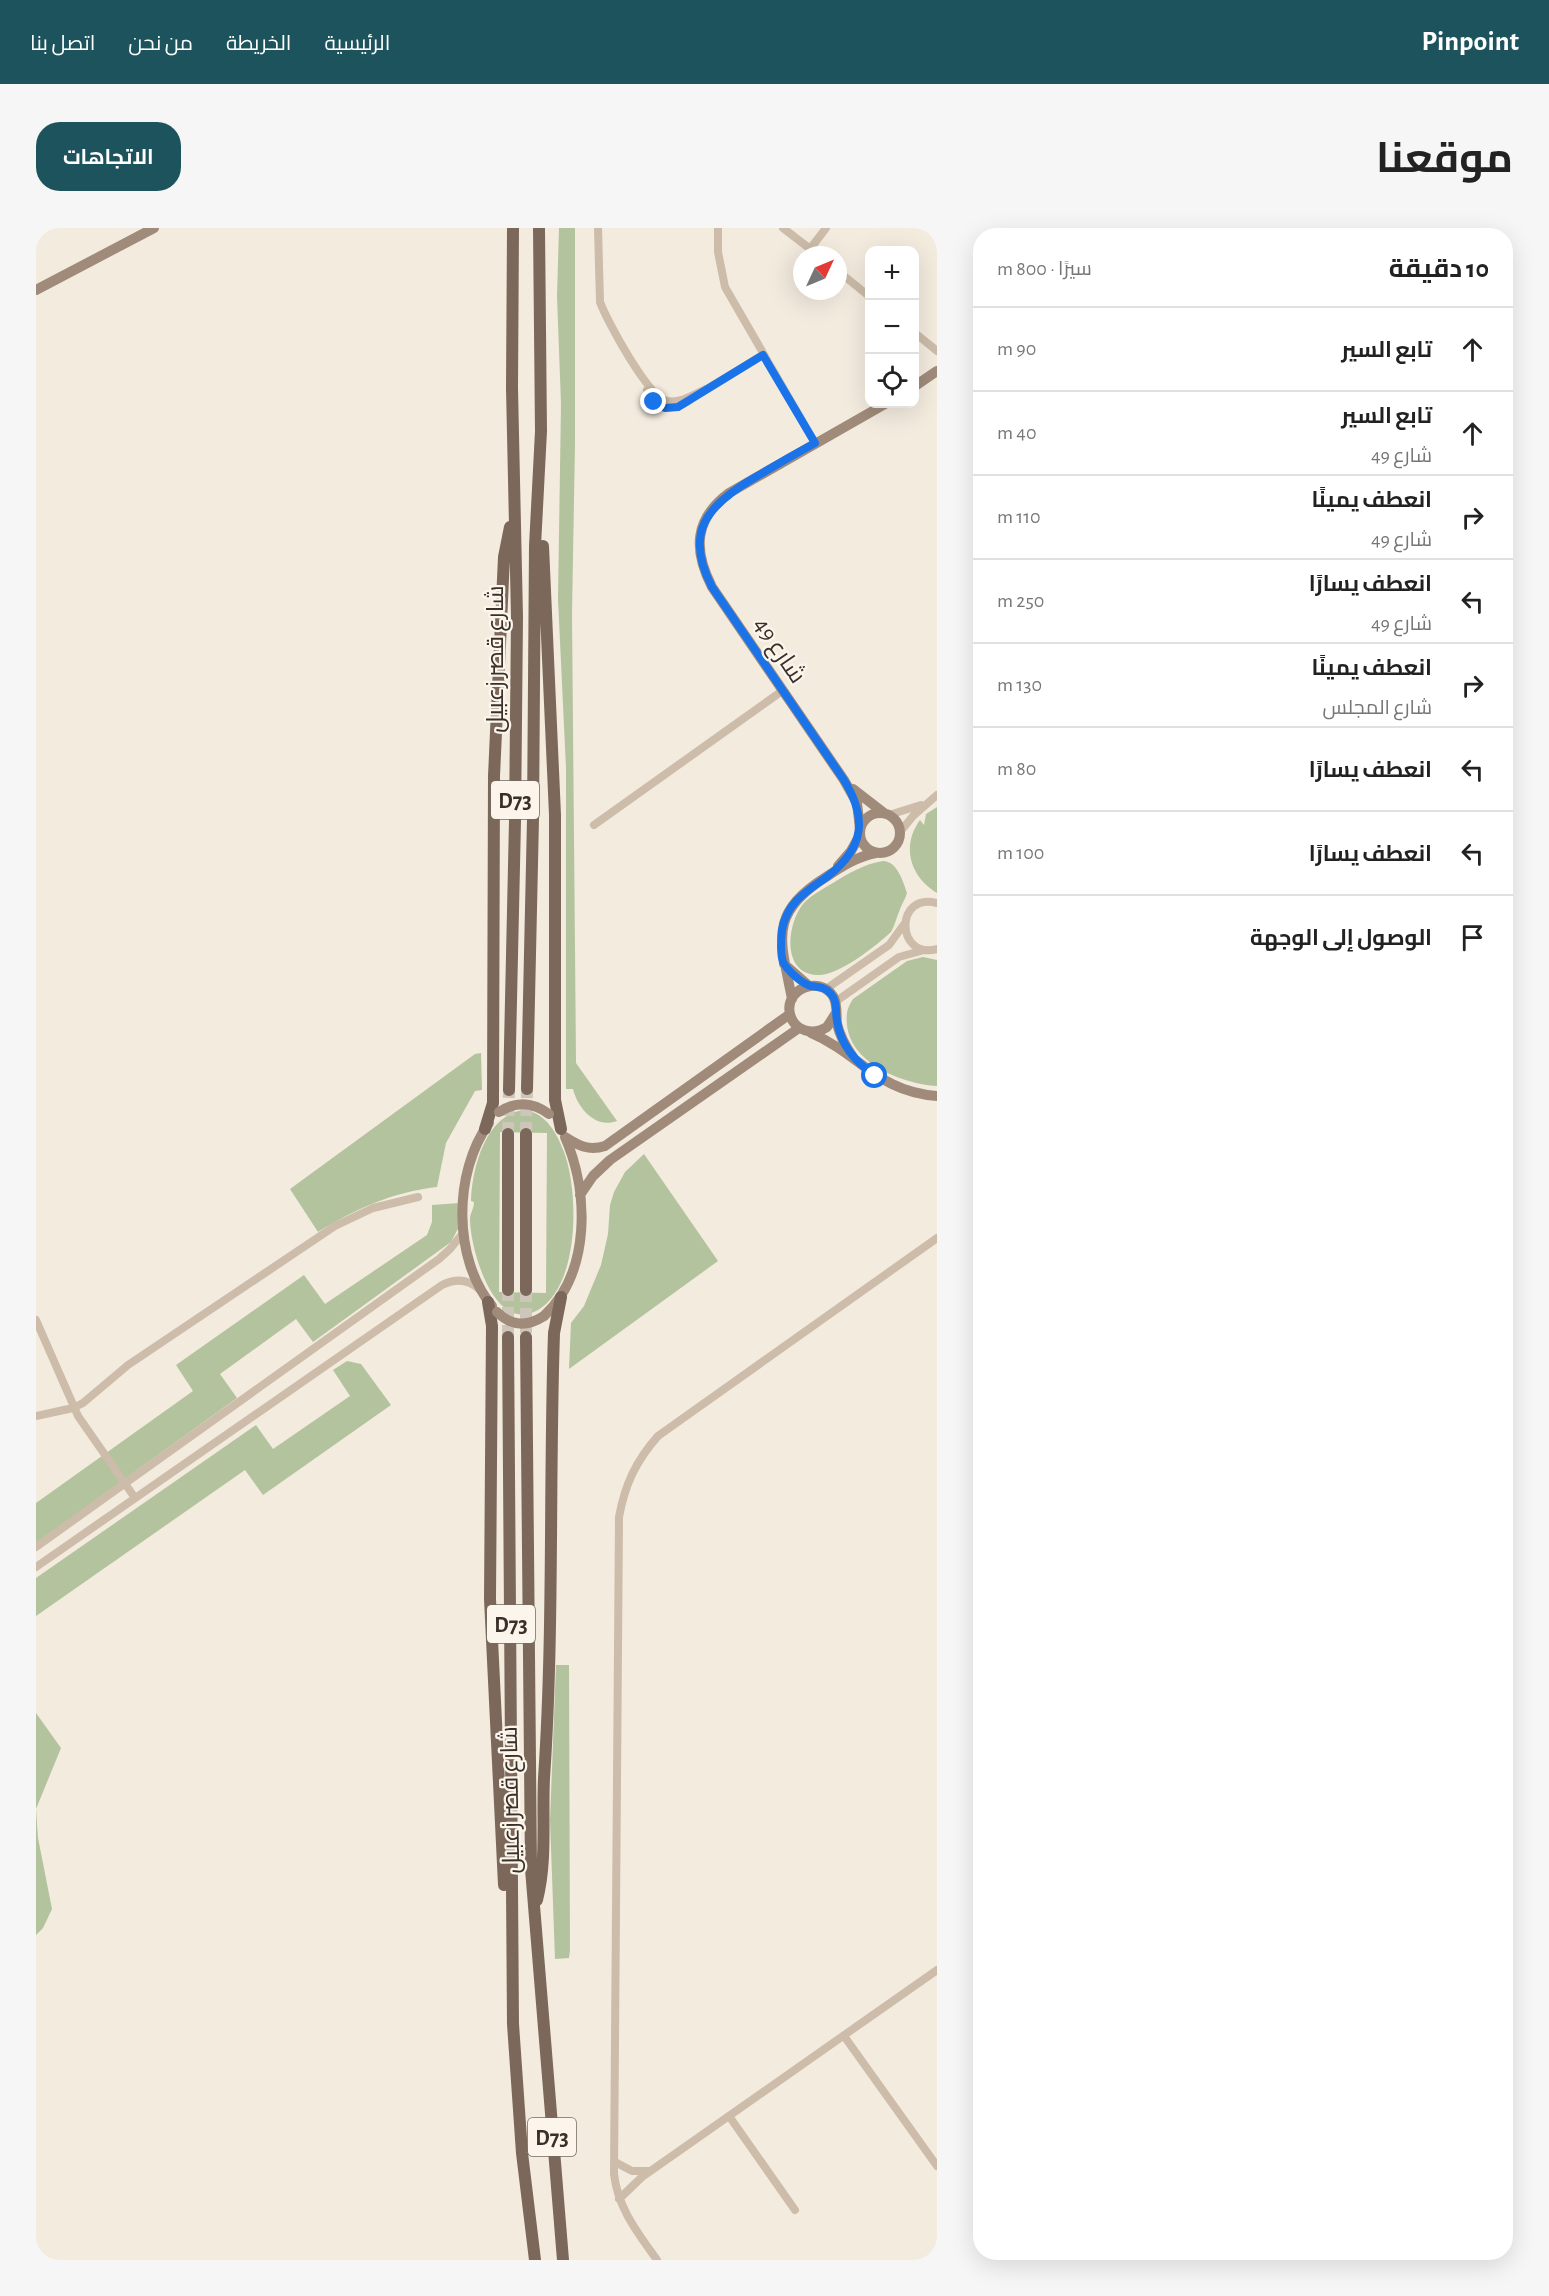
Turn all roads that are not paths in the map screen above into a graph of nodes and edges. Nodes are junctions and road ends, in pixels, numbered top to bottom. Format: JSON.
{"nodes":[{"id":1,"x":513,"y":228,"type":"edge"},
{"id":2,"x":539,"y":228,"type":"edge"},
{"id":3,"x":598,"y":228,"type":"edge"},
{"id":4,"x":718,"y":228,"type":"edge"},
{"id":5,"x":783,"y":228,"type":"edge"},
{"id":6,"x":826,"y":228,"type":"edge"},
{"id":7,"x":148,"y":229,"type":"edge"},
{"id":8,"x":806,"y":246,"type":"edge"},
{"id":9,"x":812,"y":246,"type":"edge"},
{"id":10,"x":847,"y":278,"type":"edge"},
{"id":11,"x":36,"y":290,"type":"edge"},
{"id":12,"x":865,"y":293,"type":"edge"},
{"id":13,"x":919,"y":336,"type":"edge"},
{"id":14,"x":937,"y":351,"type":"edge"},
{"id":15,"x":763,"y":355,"type":"junction"},
{"id":16,"x":937,"y":371,"type":"edge"},
{"id":17,"x":919,"y":383,"type":"edge"},
{"id":18,"x":878,"y":408,"type":"edge"},
{"id":19,"x":815,"y":443,"type":"junction"},
{"id":20,"x":514,"y":511,"type":"junction"},
{"id":21,"x":537,"y":516,"type":"junction"},
{"id":22,"x":782,"y":691,"type":"junction"},
{"id":23,"x":844,"y":780,"type":"junction"},
{"id":24,"x":937,"y":795,"type":"edge"},
{"id":25,"x":928,"y":802,"type":"junction"},
{"id":26,"x":886,"y":814,"type":"junction"},
{"id":27,"x":594,"y":825,"type":"dead end"},
{"id":28,"x":860,"y":832,"type":"junction"},
{"id":29,"x":900,"y":832,"type":"junction"},
{"id":30,"x":876,"y":853,"type":"junction"},
{"id":31,"x":829,"y":875,"type":"junction"},
{"id":32,"x":937,"y":903,"type":"edge"},
{"id":33,"x":905,"y":923,"type":"junction"},
{"id":34,"x":924,"y":950,"type":"junction"},
{"id":35,"x":936,"y":950,"type":"edge"},
{"id":36,"x":784,"y":963,"type":"junction"},
{"id":37,"x":809,"y":986,"type":"junction"},
{"id":38,"x":826,"y":989,"type":"junction"},
{"id":39,"x":792,"y":999,"type":"junction"},
{"id":40,"x":836,"y":1007,"type":"junction"},
{"id":41,"x":790,"y":1014,"type":"junction"},
{"id":42,"x":802,"y":1029,"type":"junction"},
{"id":43,"x":853,"y":1057,"type":"junction"},
{"id":44,"x":527,"y":1089,"type":"tunnel mouth"},
{"id":45,"x":509,"y":1090,"type":"tunnel mouth"},
{"id":46,"x":937,"y":1096,"type":"edge"},
{"id":47,"x":485,"y":1129,"type":"junction"},
{"id":48,"x":563,"y":1133,"type":"junction"},
{"id":49,"x":508,"y":1134,"type":"tunnel mouth"},
{"id":50,"x":526,"y":1134,"type":"tunnel mouth"},
{"id":51,"x":580,"y":1195,"type":"junction"},
{"id":52,"x":418,"y":1197,"type":"dead end"},
{"id":53,"x":464,"y":1231,"type":"junction"},
{"id":54,"x":937,"y":1238,"type":"edge"},
{"id":55,"x":508,"y":1290,"type":"tunnel mouth"},
{"id":56,"x":526,"y":1290,"type":"tunnel mouth"},
{"id":57,"x":561,"y":1297,"type":"junction"},
{"id":58,"x":489,"y":1302,"type":"junction"},
{"id":59,"x":36,"y":1320,"type":"edge"},
{"id":60,"x":508,"y":1337,"type":"tunnel mouth"},
{"id":61,"x":526,"y":1337,"type":"tunnel mouth"},
{"id":62,"x":74,"y":1408,"type":"junction"},
{"id":63,"x":36,"y":1416,"type":"edge"},
{"id":64,"x":124,"y":1485,"type":"junction"},
{"id":65,"x":135,"y":1498,"type":"junction"},
{"id":66,"x":36,"y":1547,"type":"edge"},
{"id":67,"x":36,"y":1567,"type":"edge"},
{"id":68,"x":535,"y":1907,"type":"junction"},
{"id":69,"x":511,"y":1912,"type":"junction"},
{"id":70,"x":937,"y":1970,"type":"edge"},
{"id":71,"x":844,"y":2036,"type":"junction"},
{"id":72,"x":729,"y":2116,"type":"junction"},
{"id":73,"x":615,"y":2162,"type":"junction"},
{"id":74,"x":937,"y":2166,"type":"edge"},
{"id":75,"x":651,"y":2171,"type":"junction"},
{"id":76,"x":619,"y":2199,"type":"junction"},
{"id":77,"x":795,"y":2210,"type":"dead end"},
{"id":78,"x":535,"y":2260,"type":"edge"},
{"id":79,"x":563,"y":2260,"type":"edge"},
{"id":80,"x":657,"y":2260,"type":"edge"}],
"edges":[{"from":1,"to":20,"type":"main road","name":"شارع قصر زعبيل","number":"D73"},
{"from":2,"to":21,"type":"main road","name":"شارع قصر زعبيل","number":"D73"},
{"from":3,"to":15,"type":"street"},
{"from":4,"to":15,"type":"street"},
{"from":5,"to":8,"type":"street"},
{"from":6,"to":9,"type":"street"},
{"from":7,"to":11,"type":"street"},
{"from":10,"to":12,"type":"street"},
{"from":13,"to":14,"type":"street"},
{"from":15,"to":19,"type":"street"},
{"from":16,"to":17,"type":"street"},
{"from":18,"to":19,"type":"street"},
{"from":19,"to":22,"type":"street","name":"شارع 49"},
{"from":20,"to":45,"type":"main road","name":"شارع قصر زعبيل","number":"D73"},
{"from":20,"to":47,"type":"main road"},
{"from":21,"to":44,"type":"main road","name":"شارع قصر زعبيل","number":"D73"},
{"from":21,"to":48,"type":"main road"},
{"from":22,"to":23,"type":"street","name":"شارع 49"},
{"from":22,"to":27,"type":"street"},
{"from":23,"to":26,"type":"street","name":"شارع 49"},
{"from":23,"to":28,"type":"street","name":"شارع 49"},
{"from":24,"to":25,"type":"street"},
{"from":25,"to":26,"type":"street"},
{"from":25,"to":29,"type":"street"},
{"from":26,"to":28,"type":"street"},
{"from":26,"to":29,"type":"street"},
{"from":28,"to":30,"type":"street"},
{"from":28,"to":31,"type":"street"},
{"from":29,"to":30,"type":"street"},
{"from":30,"to":31,"type":"street"},
{"from":31,"to":36,"type":"street"},
{"from":32,"to":33,"type":"street"},
{"from":33,"to":34,"type":"street"},
{"from":33,"to":38,"type":"street"},
{"from":34,"to":35,"type":"street"},
{"from":34,"to":40,"type":"street"},
{"from":36,"to":37,"type":"street"},
{"from":36,"to":39,"type":"street"},
{"from":37,"to":38,"type":"street"},
{"from":37,"to":39,"type":"street"},
{"from":38,"to":40,"type":"street"},
{"from":39,"to":41,"type":"street"},
{"from":40,"to":42,"type":"street"},
{"from":40,"to":43,"type":"street"},
{"from":41,"to":42,"type":"street"},
{"from":41,"to":48,"type":"street"},
{"from":42,"to":43,"type":"street"},
{"from":42,"to":51,"type":"street"},
{"from":43,"to":46,"type":"street"},
{"from":47,"to":48,"type":"street","bridge":true},
{"from":47,"to":53,"type":"street"},
{"from":48,"to":51,"type":"street"},
{"from":49,"to":55,"type":"main road"},
{"from":50,"to":56,"type":"main road"},
{"from":51,"to":57,"type":"street"},
{"from":52,"to":62,"type":"street"},
{"from":53,"to":58,"type":"street"},
{"from":53,"to":64,"type":"street"},
{"from":54,"to":73,"type":"street"},
{"from":57,"to":58,"type":"street","bridge":true},
{"from":57,"to":68,"type":"main road"},
{"from":58,"to":65,"type":"street"},
{"from":58,"to":69,"type":"main road"},
{"from":59,"to":62,"type":"street"},
{"from":60,"to":69,"type":"main road","name":"شارع قصر زعبيل","number":"D73"},
{"from":61,"to":68,"type":"main road","name":"شارع قصر زعبيل","number":"D73"},
{"from":62,"to":63,"type":"street"},
{"from":62,"to":64,"type":"street"},
{"from":64,"to":65,"type":"street"},
{"from":64,"to":66,"type":"street"},
{"from":65,"to":67,"type":"street"},
{"from":68,"to":79,"type":"main road","name":"شارع قصر زعبيل","number":"D73"},
{"from":69,"to":78,"type":"main road","name":"شارع قصر زعبيل","number":"D73"},
{"from":70,"to":71,"type":"street"},
{"from":71,"to":72,"type":"street"},
{"from":71,"to":74,"type":"street"},
{"from":72,"to":75,"type":"street"},
{"from":72,"to":77,"type":"street"},
{"from":73,"to":75,"type":"street"},
{"from":73,"to":76,"type":"street"},
{"from":75,"to":76,"type":"street"},
{"from":76,"to":80,"type":"street"}]}
